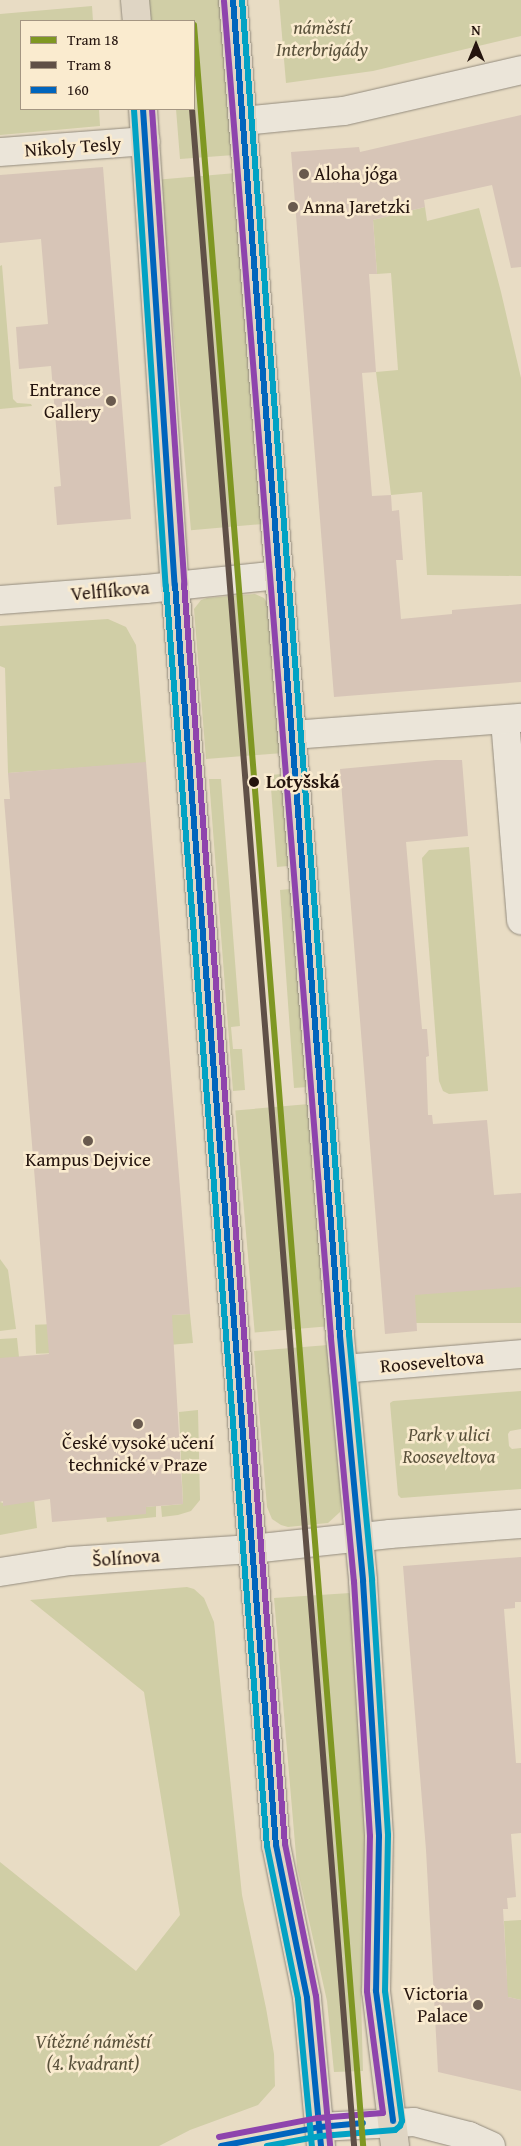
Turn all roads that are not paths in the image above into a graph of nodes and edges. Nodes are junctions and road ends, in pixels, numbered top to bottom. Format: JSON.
{"nodes":[{"id":1,"x":135,"y":0,"type":"edge"},
{"id":2,"x":233,"y":0,"type":"edge"},
{"id":3,"x":137,"y":20,"type":"edge"},
{"id":4,"x":521,"y":70,"type":"edge"},
{"id":5,"x":143,"y":110,"type":"edge"},
{"id":6,"x":243,"y":121,"type":"junction"},
{"id":7,"x":146,"y":141,"type":"junction"},
{"id":8,"x":0,"y":152,"type":"edge"},
{"id":9,"x":280,"y":575,"type":"junction"},
{"id":10,"x":175,"y":585,"type":"junction"},
{"id":11,"x":0,"y":600,"type":"edge"},
{"id":12,"x":513,"y":719,"type":"edge"},
{"id":13,"x":293,"y":736,"type":"junction"},
{"id":14,"x":521,"y":920,"type":"edge"},
{"id":15,"x":521,"y":1354,"type":"edge"},
{"id":16,"x":343,"y":1369,"type":"junction"},
{"id":17,"x":521,"y":1524,"type":"edge"},
{"id":18,"x":360,"y":1539,"type":"junction"},
{"id":19,"x":252,"y":1549,"type":"junction"},
{"id":20,"x":0,"y":1572,"type":"edge"},
{"id":21,"x":394,"y":2134,"type":"edge"},
{"id":22,"x":320,"y":2137,"type":"edge"},
{"id":23,"x":491,"y":2146,"type":"edge"}],
"edges":[{"from":1,"to":3,"type":"main road"},
{"from":2,"to":6,"type":"main road"},
{"from":4,"to":6,"type":"street"},
{"from":5,"to":7,"type":"main road"},
{"from":6,"to":9,"type":"main road"},
{"from":7,"to":8,"type":"street","name":"Nikoly Tesly"},
{"from":7,"to":10,"type":"main road"},
{"from":9,"to":10,"type":"street","name":"Velflíkova"},
{"from":9,"to":13,"type":"main road"},
{"from":10,"to":11,"type":"street","name":"Velflíkova"},
{"from":10,"to":19,"type":"main road"},
{"from":12,"to":13,"type":"street"},
{"from":12,"to":14,"type":"street"},
{"from":13,"to":16,"type":"main road"},
{"from":15,"to":16,"type":"street","name":"Rooseveltova"},
{"from":16,"to":18,"type":"main road"},
{"from":17,"to":18,"type":"street"},
{"from":18,"to":19,"type":"street","name":"Šolínova"},
{"from":18,"to":21,"type":"main road"},
{"from":19,"to":20,"type":"street","name":"Šolínova"},
{"from":19,"to":22,"type":"main road"},
{"from":21,"to":22,"type":"street"},
{"from":21,"to":23,"type":"street"}]}
